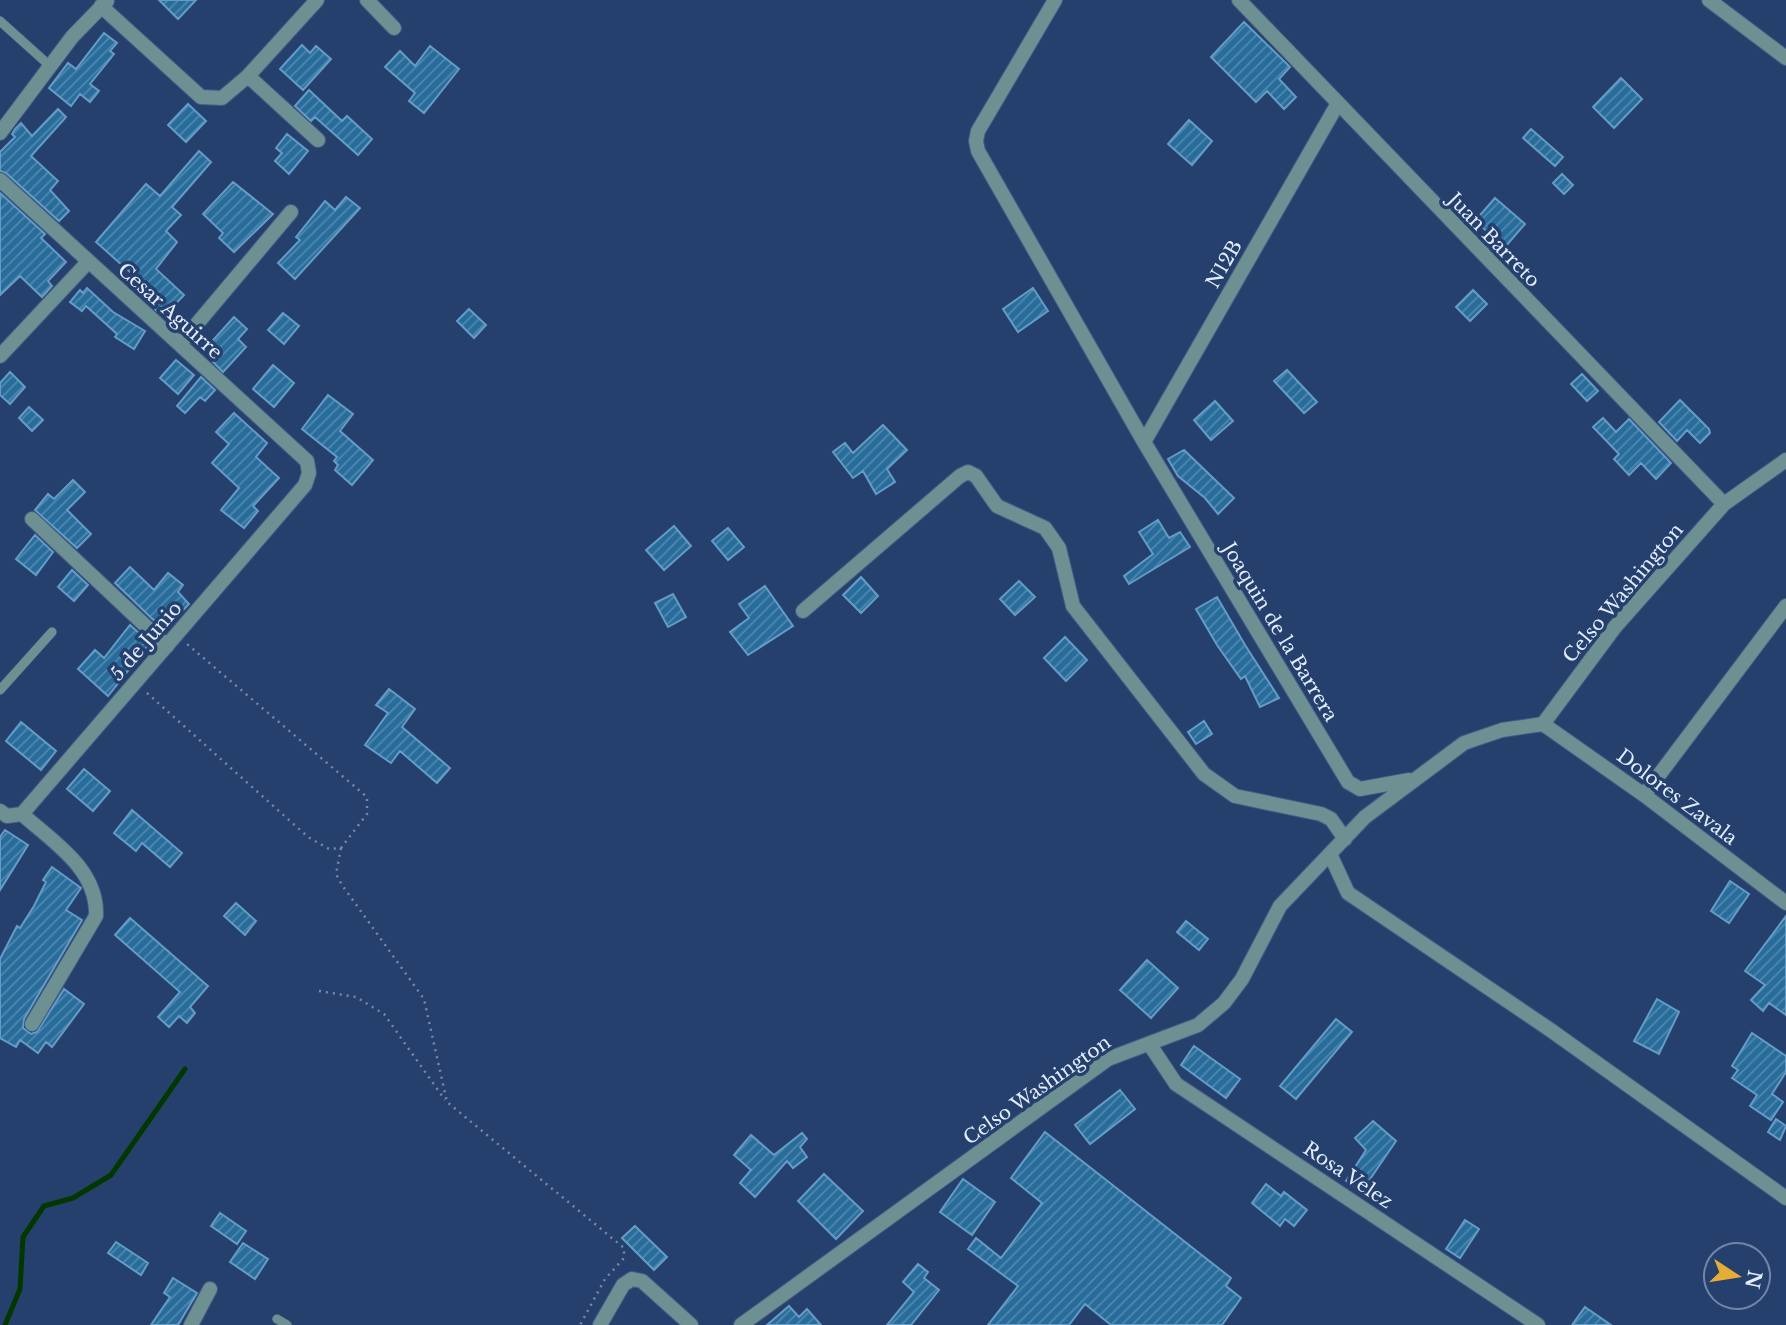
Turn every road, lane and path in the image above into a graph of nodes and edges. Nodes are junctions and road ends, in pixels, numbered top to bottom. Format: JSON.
{"nodes":[{"id":1,"x":317,"y":0,"type":"edge"},
{"id":2,"x":367,"y":0,"type":"edge"},
{"id":3,"x":1055,"y":0,"type":"edge"},
{"id":4,"x":1239,"y":0,"type":"edge"},
{"id":5,"x":1709,"y":0,"type":"edge"},
{"id":6,"x":104,"y":3,"type":"edge"},
{"id":7,"x":0,"y":21,"type":"edge"},
{"id":8,"x":394,"y":28,"type":"dead end"},
{"id":9,"x":1786,"y":58,"type":"edge"},
{"id":10,"x":50,"y":66,"type":"junction"},
{"id":11,"x":248,"y":76,"type":"junction"},
{"id":12,"x":1337,"y":105,"type":"junction"},
{"id":13,"x":0,"y":133,"type":"edge"},
{"id":14,"x":318,"y":140,"type":"dead end"},
{"id":15,"x":0,"y":180,"type":"edge"},
{"id":16,"x":291,"y":212,"type":"dead end"},
{"id":17,"x":88,"y":262,"type":"junction"},
{"id":18,"x":180,"y":344,"type":"junction"},
{"id":19,"x":0,"y":356,"type":"edge"},
{"id":20,"x":1144,"y":442,"type":"junction"},
{"id":21,"x":1786,"y":460,"type":"edge"},
{"id":22,"x":309,"y":473,"type":"joint"},
{"id":23,"x":1724,"y":504,"type":"junction"},
{"id":24,"x":32,"y":519,"type":"dead end"},
{"id":25,"x":1786,"y":606,"type":"edge"},
{"id":26,"x":803,"y":611,"type":"dead end"},
{"id":27,"x":52,"y":632,"type":"dead end"},
{"id":28,"x":172,"y":640,"type":"junction"},
{"id":29,"x":135,"y":682,"type":"junction"},
{"id":30,"x":0,"y":690,"type":"edge"},
{"id":31,"x":1543,"y":724,"type":"junction"},
{"id":32,"x":1414,"y":779,"type":"junction"},
{"id":33,"x":1644,"y":795,"type":"junction"},
{"id":34,"x":0,"y":811,"type":"edge"},
{"id":35,"x":22,"y":814,"type":"junction"},
{"id":36,"x":1345,"y":839,"type":"junction"},
{"id":37,"x":341,"y":848,"type":"junction"},
{"id":38,"x":1330,"y":854,"type":"junction"},
{"id":39,"x":1786,"y":903,"type":"edge"},
{"id":40,"x":319,"y":991,"type":"dead end"},
{"id":41,"x":32,"y":1024,"type":"dead end"},
{"id":42,"x":1150,"y":1045,"type":"junction"},
{"id":43,"x":447,"y":1102,"type":"junction"},
{"id":44,"x":1786,"y":1198,"type":"edge"},
{"id":45,"x":211,"y":1289,"type":"dead end"},
{"id":46,"x":277,"y":1319,"type":"dead end"},
{"id":47,"x":191,"y":1325,"type":"edge"},
{"id":48,"x":287,"y":1325,"type":"edge"},
{"id":49,"x":580,"y":1325,"type":"edge"},
{"id":50,"x":600,"y":1325,"type":"edge"},
{"id":51,"x":691,"y":1325,"type":"edge"},
{"id":52,"x":741,"y":1325,"type":"edge"},
{"id":53,"x":1538,"y":1325,"type":"edge"}],
"edges":[{"from":1,"to":11,"type":"street"},
{"from":2,"to":8,"type":"street"},
{"from":3,"to":20,"type":"street"},
{"from":4,"to":12,"type":"street","name":"Juan Barreto"},
{"from":5,"to":9,"type":"street"},
{"from":6,"to":10,"type":"street"},
{"from":6,"to":11,"type":"street"},
{"from":7,"to":10,"type":"lane"},
{"from":10,"to":13,"type":"street"},
{"from":11,"to":14,"type":"street"},
{"from":12,"to":20,"type":"street","name":"N12B"},
{"from":12,"to":23,"type":"street","name":"Juan Barreto"},
{"from":15,"to":17,"type":"street","name":"Cesar Aguirre"},
{"from":16,"to":18,"type":"street"},
{"from":17,"to":18,"type":"street","name":"Cesar Aguirre"},
{"from":17,"to":19,"type":"street"},
{"from":18,"to":22,"type":"street","name":"Cesar Aguirre"},
{"from":20,"to":32,"type":"street","name":"Joaquin de la Barrera"},
{"from":21,"to":23,"type":"street","name":"Celso Washington"},
{"from":22,"to":28,"type":"street","name":"5 de Junio"},
{"from":23,"to":31,"type":"street","name":"Celso Washington"},
{"from":24,"to":28,"type":"street"},
{"from":25,"to":33,"type":"street"},
{"from":26,"to":36,"type":"street"},
{"from":27,"to":30,"type":"lane"},
{"from":28,"to":29,"type":"street","name":"5 de Junio"},
{"from":28,"to":37,"type":"path"},
{"from":29,"to":35,"type":"street","name":"5 de Junio"},
{"from":29,"to":37,"type":"path"},
{"from":31,"to":32,"type":"street","name":"Celso Washington"},
{"from":31,"to":33,"type":"street","name":"Dolores Zavala"},
{"from":32,"to":36,"type":"street","name":"Celso Washington"},
{"from":33,"to":39,"type":"street","name":"Dolores Zavala"},
{"from":34,"to":35,"type":"street"},
{"from":35,"to":41,"type":"street"},
{"from":36,"to":38,"type":"street","name":"Celso Washington"},
{"from":37,"to":43,"type":"path"},
{"from":38,"to":42,"type":"street","name":"Celso Washington"},
{"from":38,"to":44,"type":"street"},
{"from":40,"to":43,"type":"path"},
{"from":42,"to":52,"type":"street","name":"Celso Washington"},
{"from":42,"to":53,"type":"street","name":"Rosa Velez"},
{"from":43,"to":49,"type":"path"},
{"from":45,"to":47,"type":"street"},
{"from":46,"to":48,"type":"lane"},
{"from":50,"to":51,"type":"street"}]}
